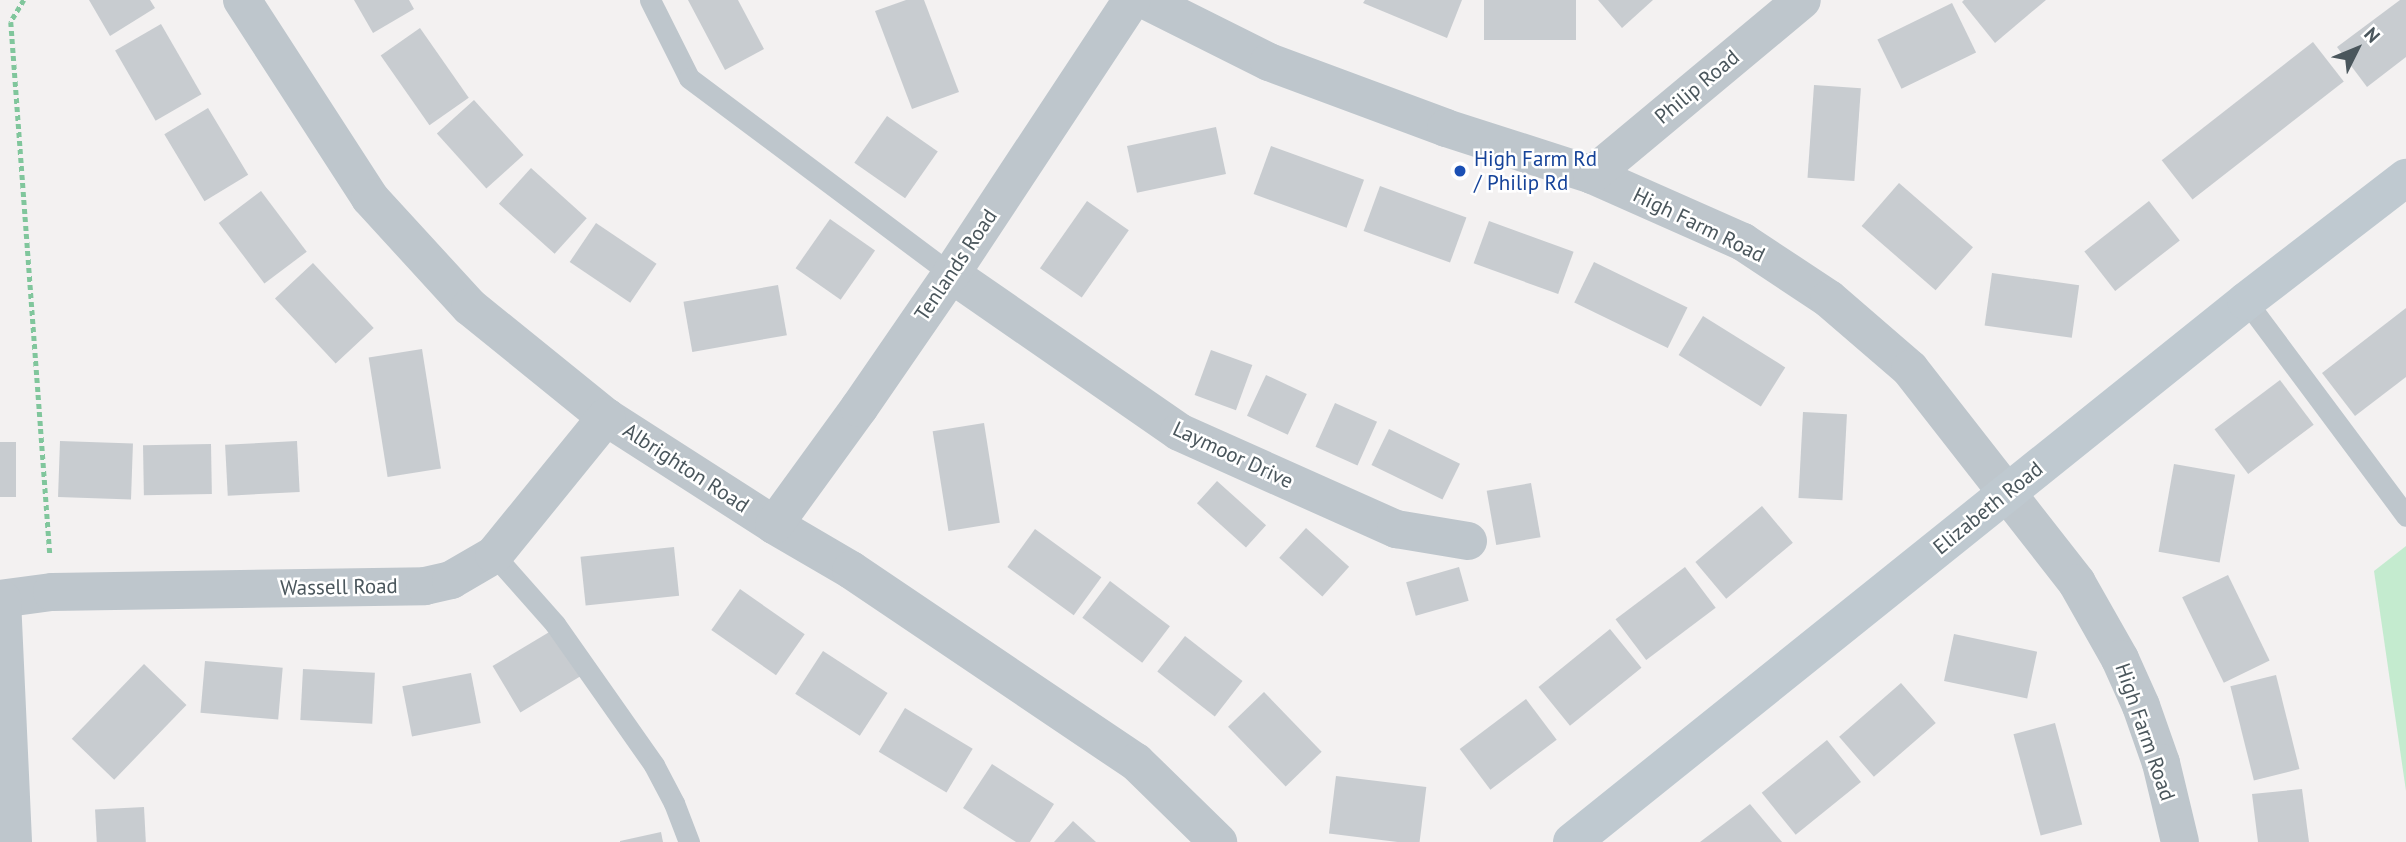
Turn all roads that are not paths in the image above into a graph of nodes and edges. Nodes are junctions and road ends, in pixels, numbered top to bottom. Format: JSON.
{"nodes":[{"id":1,"x":242,"y":0,"type":"edge"},
{"id":2,"x":650,"y":0,"type":"edge"},
{"id":3,"x":1132,"y":0,"type":"edge"},
{"id":4,"x":1145,"y":0,"type":"edge"},
{"id":5,"x":1802,"y":0,"type":"edge"},
{"id":6,"x":1592,"y":175,"type":"junction"},
{"id":7,"x":2406,"y":178,"type":"edge"},
{"id":8,"x":951,"y":274,"type":"junction"},
{"id":9,"x":2246,"y":301,"type":"junction"},
{"id":10,"x":606,"y":417,"type":"junction"},
{"id":11,"x":2008,"y":492,"type":"junction"},
{"id":12,"x":2406,"y":516,"type":"edge"},
{"id":13,"x":774,"y":524,"type":"junction"},
{"id":14,"x":1468,"y":541,"type":"dead end"},
{"id":15,"x":494,"y":555,"type":"junction"},
{"id":16,"x":1,"y":599,"type":"edge"},
{"id":17,"x":13,"y":842,"type":"edge"},
{"id":18,"x":689,"y":842,"type":"edge"},
{"id":19,"x":1218,"y":842,"type":"edge"},
{"id":20,"x":1572,"y":842,"type":"edge"},
{"id":21,"x":2180,"y":842,"type":"edge"}],
"edges":[{"from":1,"to":10,"type":"street","name":"Albrighton Road"},
{"from":2,"to":8,"type":"lane"},
{"from":3,"to":8,"type":"street","name":"Tenlands Road"},
{"from":4,"to":6,"type":"street","name":"High Farm Road"},
{"from":5,"to":6,"type":"street","name":"Philip Road"},
{"from":6,"to":11,"type":"street","name":"High Farm Road"},
{"from":7,"to":9,"type":"street","name":"Elizabeth Road"},
{"from":8,"to":13,"type":"street","name":"Tenlands Road"},
{"from":8,"to":14,"type":"street","name":"Laymoor Drive"},
{"from":9,"to":11,"type":"street","name":"Elizabeth Road"},
{"from":9,"to":12,"type":"lane"},
{"from":10,"to":13,"type":"street","name":"Albrighton Road"},
{"from":10,"to":15,"type":"street","name":"Wassell Road"},
{"from":11,"to":20,"type":"street","name":"Elizabeth Road"},
{"from":11,"to":21,"type":"street","name":"High Farm Road"},
{"from":13,"to":19,"type":"street","name":"Albrighton Road"},
{"from":15,"to":16,"type":"street","name":"Wassell Road"},
{"from":15,"to":18,"type":"lane"},
{"from":16,"to":17,"type":"street"}]}
